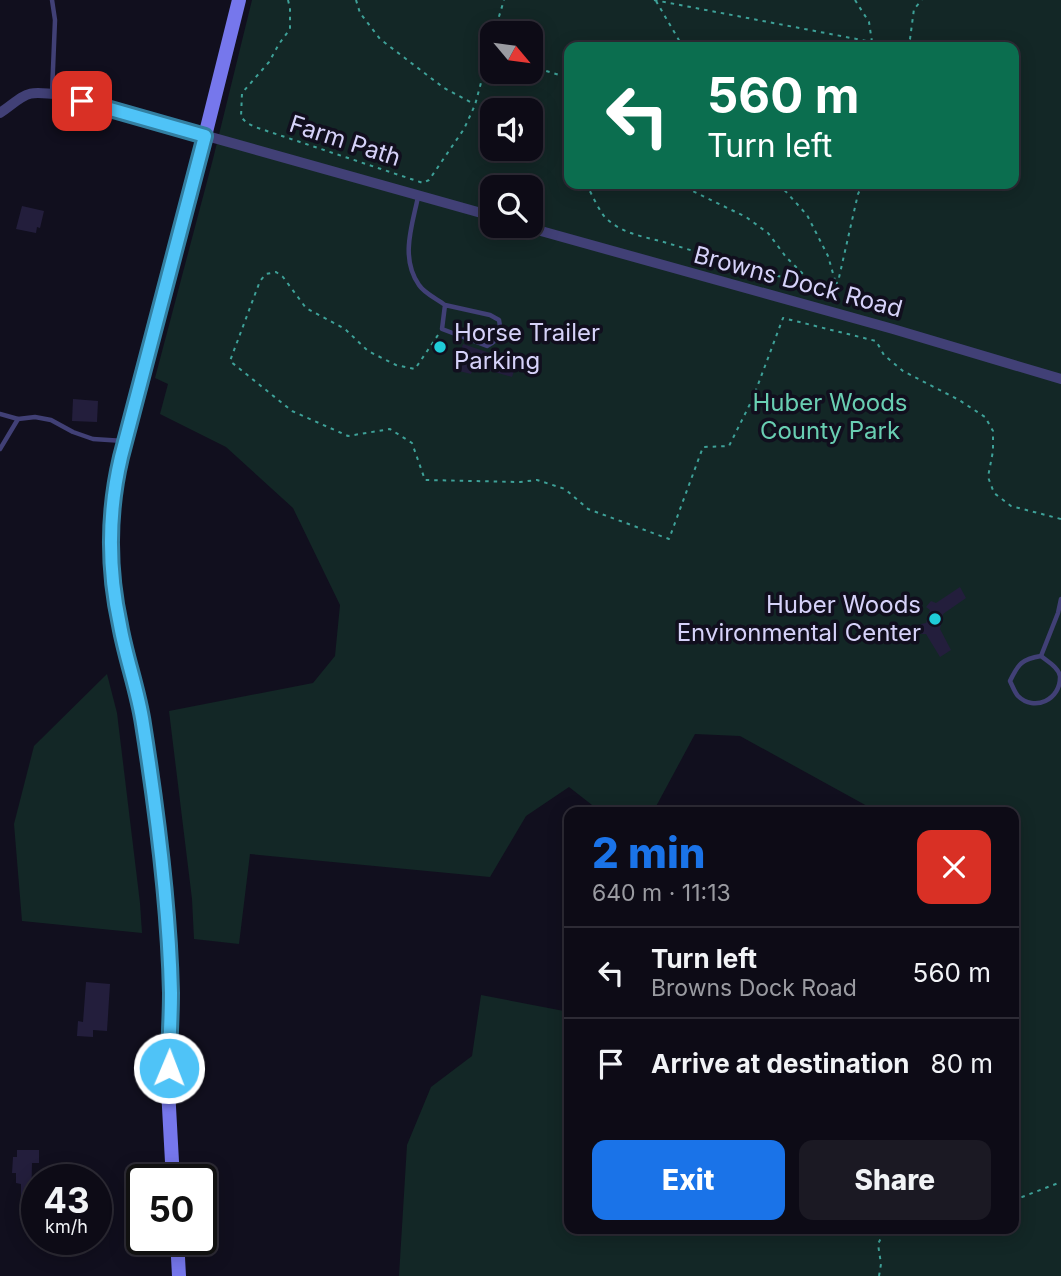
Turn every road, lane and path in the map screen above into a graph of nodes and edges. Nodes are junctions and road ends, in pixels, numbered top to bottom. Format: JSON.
{"nodes":[{"id":1,"x":52,"y":0,"type":"edge"},
{"id":2,"x":239,"y":0,"type":"edge"},
{"id":3,"x":288,"y":0,"type":"edge"},
{"id":4,"x":356,"y":0,"type":"edge"},
{"id":5,"x":504,"y":0,"type":"edge"},
{"id":6,"x":655,"y":0,"type":"edge"},
{"id":7,"x":855,"y":0,"type":"edge"},
{"id":8,"x":922,"y":0,"type":"edge"},
{"id":9,"x":498,"y":21,"type":"edge"},
{"id":10,"x":680,"y":42,"type":"edge"},
{"id":11,"x":867,"y":42,"type":"edge"},
{"id":12,"x":872,"y":42,"type":"edge"},
{"id":13,"x":908,"y":42,"type":"edge"},
{"id":14,"x":543,"y":69,"type":"edge"},
{"id":15,"x":564,"y":76,"type":"edge"},
{"id":16,"x":481,"y":84,"type":"edge"},
{"id":17,"x":52,"y":94,"type":"junction"},
{"id":18,"x":475,"y":104,"type":"junction"},
{"id":19,"x":0,"y":113,"type":"edge"},
{"id":20,"x":205,"y":136,"type":"junction"},
{"id":21,"x":589,"y":189,"type":"edge"},
{"id":22,"x":688,"y":189,"type":"edge"},
{"id":23,"x":784,"y":189,"type":"edge"},
{"id":24,"x":860,"y":189,"type":"edge"},
{"id":25,"x":419,"y":196,"type":"junction"},
{"id":26,"x":480,"y":213,"type":"edge"},
{"id":27,"x":543,"y":232,"type":"edge"},
{"id":28,"x":813,"y":284,"type":"junction"},
{"id":29,"x":836,"y":284,"type":"junction"},
{"id":30,"x":445,"y":305,"type":"junction"},
{"id":31,"x":442,"y":329,"type":"junction"},
{"id":32,"x":1061,"y":379,"type":"edge"},
{"id":33,"x":0,"y":414,"type":"edge"},
{"id":34,"x":18,"y":419,"type":"junction"},
{"id":35,"x":125,"y":441,"type":"junction"},
{"id":36,"x":0,"y":449,"type":"edge"},
{"id":37,"x":1061,"y":519,"type":"edge"},
{"id":38,"x":1061,"y":599,"type":"edge"},
{"id":39,"x":1041,"y":656,"type":"junction"},
{"id":40,"x":172,"y":1164,"type":"edge"},
{"id":41,"x":1061,"y":1182,"type":"edge"},
{"id":42,"x":1019,"y":1196,"type":"edge"},
{"id":43,"x":883,"y":1234,"type":"edge"},
{"id":44,"x":178,"y":1255,"type":"edge"},
{"id":45,"x":179,"y":1276,"type":"edge"},
{"id":46,"x":879,"y":1276,"type":"edge"}],
"edges":[{"from":1,"to":17,"type":"lane"},
{"from":2,"to":20,"type":"main road"},
{"from":3,"to":18,"type":"path","name":"Farm Path"},
{"from":4,"to":18,"type":"path"},
{"from":5,"to":9,"type":"path"},
{"from":6,"to":10,"type":"path"},
{"from":6,"to":11,"type":"path"},
{"from":7,"to":12,"type":"path"},
{"from":8,"to":13,"type":"path"},
{"from":14,"to":15,"type":"path"},
{"from":16,"to":18,"type":"path","name":"Farm Path"},
{"from":17,"to":19,"type":"street"},
{"from":17,"to":20,"type":"street"},
{"from":20,"to":25,"type":"street"},
{"from":20,"to":35,"type":"main road"},
{"from":21,"to":28,"type":"path"},
{"from":22,"to":28,"type":"path"},
{"from":23,"to":29,"type":"path"},
{"from":24,"to":29,"type":"path"},
{"from":25,"to":26,"type":"street"},
{"from":25,"to":30,"type":"lane"},
{"from":27,"to":32,"type":"street","name":"Browns Dock Road"},
{"from":28,"to":29,"type":"path"},
{"from":30,"to":31,"type":"lane"},
{"from":30,"to":31,"type":"lane"},
{"from":31,"to":37,"type":"path"},
{"from":33,"to":34,"type":"lane"},
{"from":34,"to":35,"type":"lane"},
{"from":34,"to":36,"type":"lane"},
{"from":35,"to":40,"type":"main road"},
{"from":38,"to":39,"type":"lane"},
{"from":39,"to":39,"type":"lane"},
{"from":41,"to":42,"type":"path"},
{"from":43,"to":46,"type":"path"},
{"from":44,"to":45,"type":"main road"}]}
